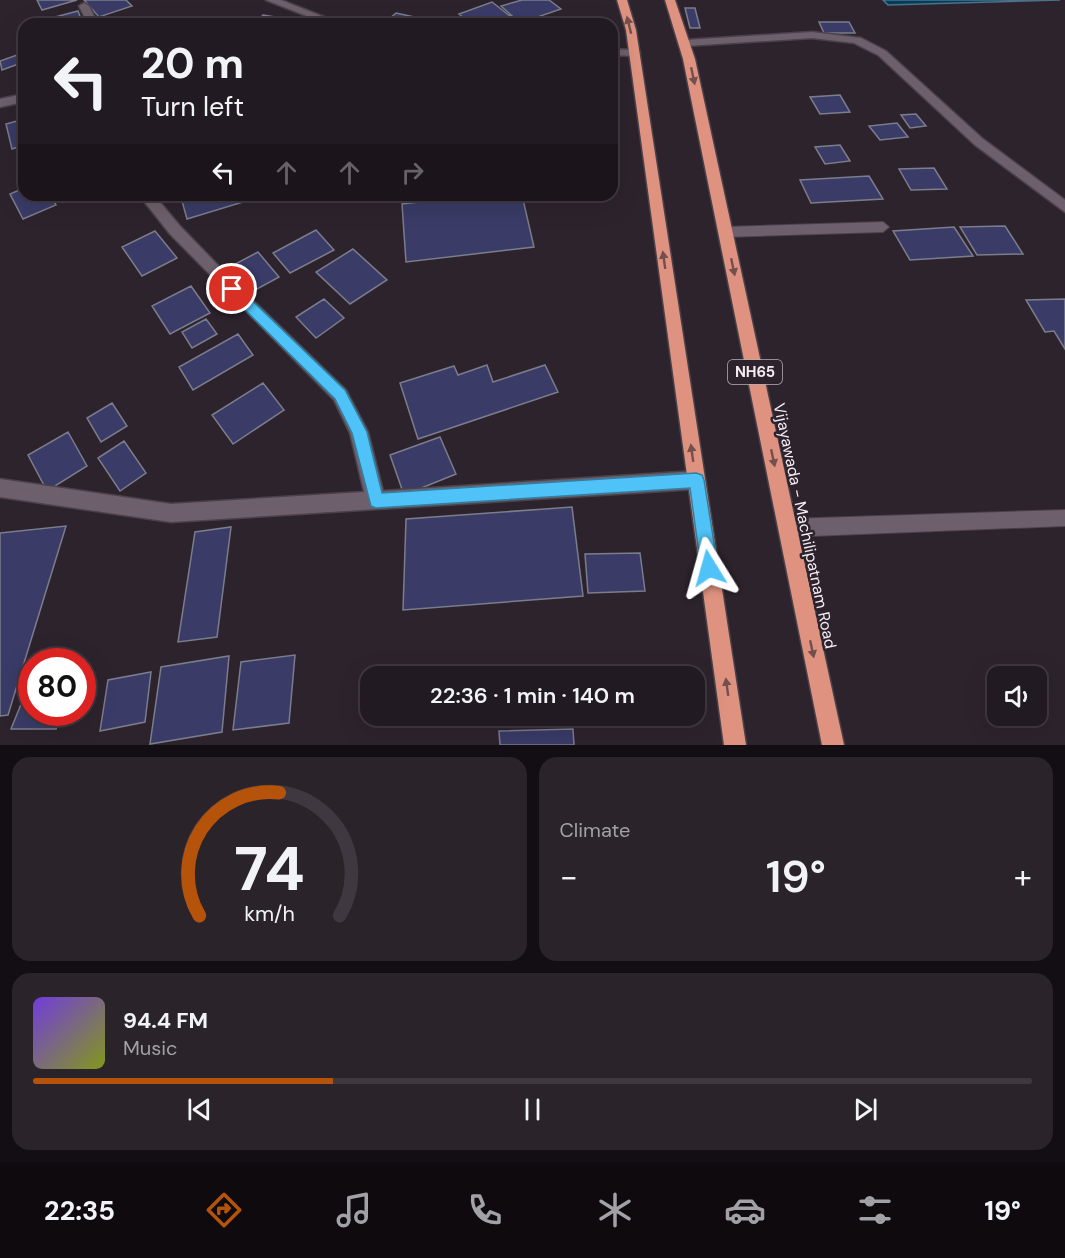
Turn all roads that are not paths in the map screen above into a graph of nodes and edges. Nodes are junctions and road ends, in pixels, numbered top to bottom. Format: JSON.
{"nodes":[{"id":1,"x":271,"y":0,"type":"edge"},
{"id":2,"x":622,"y":0,"type":"edge"},
{"id":3,"x":670,"y":0,"type":"edge"},
{"id":4,"x":84,"y":6,"type":"dead end"},
{"id":5,"x":90,"y":18,"type":"edge"},
{"id":6,"x":320,"y":18,"type":"edge"},
{"id":7,"x":685,"y":43,"type":"junction"},
{"id":8,"x":618,"y":52,"type":"edge"},
{"id":9,"x":634,"y":53,"type":"junction"},
{"id":10,"x":18,"y":99,"type":"edge"},
{"id":11,"x":0,"y":103,"type":"edge"},
{"id":12,"x":151,"y":201,"type":"edge"},
{"id":13,"x":1065,"y":207,"type":"edge"},
{"id":14,"x":883,"y":227,"type":"dead end"},
{"id":15,"x":725,"y":232,"type":"junction"},
{"id":16,"x":696,"y":480,"type":"junction"},
{"id":17,"x":0,"y":488,"type":"edge"},
{"id":18,"x":376,"y":501,"type":"junction"},
{"id":19,"x":1065,"y":518,"type":"edge"},
{"id":20,"x":788,"y":528,"type":"junction"},
{"id":21,"x":735,"y":745,"type":"edge"},
{"id":22,"x":832,"y":745,"type":"edge"}],
"edges":[{"from":1,"to":6,"type":"street"},
{"from":9,"to":2,"type":"highway","one_way":true},
{"from":3,"to":7,"type":"highway","name":"Vijayawada - Machilipatnam Road","number":"NH65"},
{"from":4,"to":5,"type":"street"},
{"from":7,"to":13,"type":"street"},
{"from":7,"to":15,"type":"highway","name":"Vijayawada - Machilipatnam Road","number":"NH65","one_way":true},
{"from":8,"to":9,"type":"street"},
{"from":16,"to":9,"type":"highway","one_way":true},
{"from":10,"to":11,"type":"street"},
{"from":12,"to":18,"type":"street"},
{"from":14,"to":15,"type":"lane"},
{"from":15,"to":20,"type":"highway","name":"Vijayawada - Machilipatnam Road","number":"NH65","one_way":true},
{"from":16,"to":18,"type":"street"},
{"from":21,"to":16,"type":"highway","one_way":true},
{"from":17,"to":18,"type":"street"},
{"from":19,"to":20,"type":"lane"},
{"from":20,"to":22,"type":"highway","name":"Vijayawada - Machilipatnam Road","number":"NH65","one_way":true}]}
